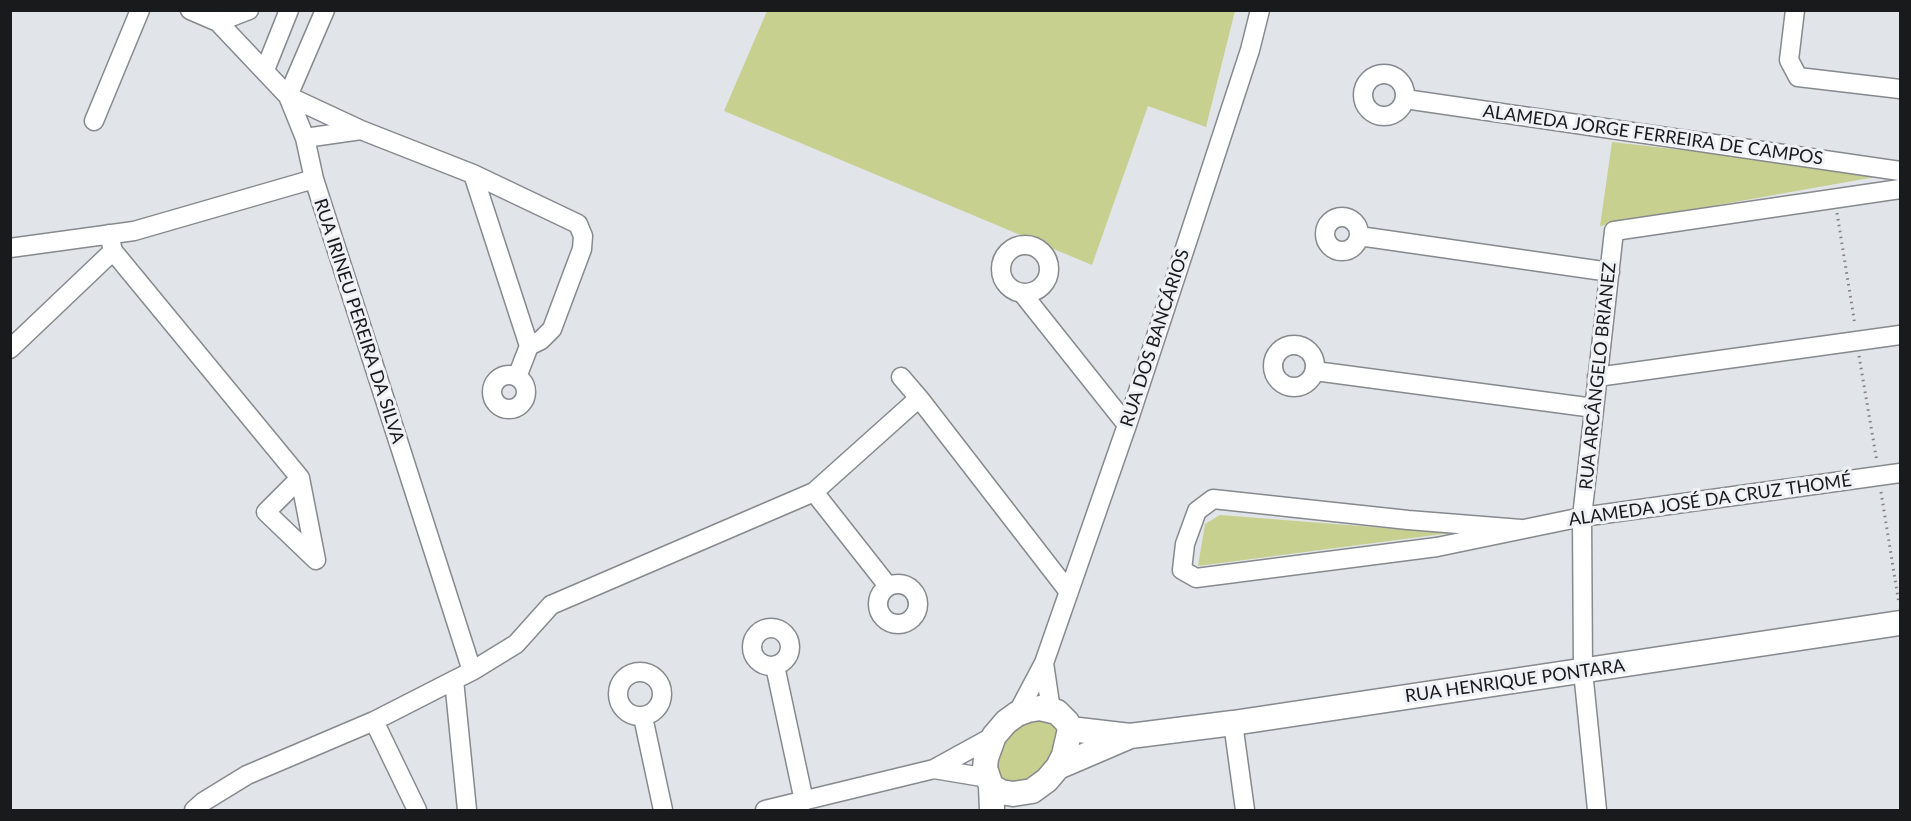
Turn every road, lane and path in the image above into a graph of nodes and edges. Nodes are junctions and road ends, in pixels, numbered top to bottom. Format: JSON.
{"nodes":[{"id":1,"x":140,"y":10,"type":"edge"},
{"id":2,"x":190,"y":10,"type":"edge"},
{"id":3,"x":249,"y":10,"type":"edge"},
{"id":4,"x":289,"y":10,"type":"edge"},
{"id":5,"x":325,"y":10,"type":"edge"},
{"id":6,"x":1260,"y":10,"type":"edge"},
{"id":7,"x":1795,"y":10,"type":"edge"},
{"id":8,"x":218,"y":22,"type":"junction"},
{"id":9,"x":265,"y":70,"type":"junction"},
{"id":10,"x":1900,"y":89,"type":"edge"},
{"id":11,"x":288,"y":96,"type":"junction"},
{"id":12,"x":1405,"y":99,"type":"dead end"},
{"id":13,"x":94,"y":121,"type":"dead end"},
{"id":14,"x":361,"y":130,"type":"junction"},
{"id":15,"x":305,"y":138,"type":"junction"},
{"id":16,"x":1900,"y":171,"type":"edge"},
{"id":17,"x":473,"y":174,"type":"junction"},
{"id":18,"x":314,"y":179,"type":"junction"},
{"id":19,"x":1900,"y":189,"type":"edge"},
{"id":20,"x":1834,"y":200,"type":"junction"},
{"id":21,"x":1359,"y":236,"type":"dead end"},
{"id":22,"x":111,"y":243,"type":"junction"},
{"id":23,"x":10,"y":248,"type":"edge"},
{"id":24,"x":1610,"y":272,"type":"junction"},
{"id":25,"x":1022,"y":293,"type":"dead end"},
{"id":26,"x":1900,"y":335,"type":"edge"},
{"id":27,"x":1857,"y":341,"type":"junction"},
{"id":28,"x":529,"y":346,"type":"junction"},
{"id":29,"x":10,"y":348,"type":"edge"},
{"id":30,"x":1315,"y":371,"type":"dead end"},
{"id":31,"x":517,"y":377,"type":"dead end"},
{"id":32,"x":901,"y":377,"type":"dead end"},
{"id":33,"x":1598,"y":377,"type":"junction"},
{"id":34,"x":919,"y":398,"type":"junction"},
{"id":35,"x":1594,"y":408,"type":"junction"},
{"id":36,"x":1127,"y":425,"type":"junction"},
{"id":37,"x":1900,"y":473,"type":"edge"},
{"id":38,"x":1879,"y":476,"type":"junction"},
{"id":39,"x":300,"y":478,"type":"dead end"},
{"id":40,"x":814,"y":492,"type":"junction"},
{"id":41,"x":1582,"y":517,"type":"junction"},
{"id":42,"x":1521,"y":529,"type":"junction"},
{"id":43,"x":888,"y":586,"type":"dead end"},
{"id":44,"x":1069,"y":592,"type":"junction"},
{"id":45,"x":1900,"y":611,"type":"edge"},
{"id":46,"x":1900,"y":623,"type":"edge"},
{"id":47,"x":1044,"y":663,"type":"junction"},
{"id":48,"x":775,"y":666,"type":"dead end"},
{"id":49,"x":472,"y":671,"type":"junction"},
{"id":50,"x":1583,"y":671,"type":"junction"},
{"id":51,"x":454,"y":680,"type":"junction"},
{"id":52,"x":1051,"y":710,"type":"junction"},
{"id":53,"x":1017,"y":714,"type":"junction"},
{"id":54,"x":643,"y":717,"type":"dead end"},
{"id":55,"x":374,"y":721,"type":"junction"},
{"id":56,"x":1233,"y":723,"type":"junction"},
{"id":57,"x":1070,"y":729,"type":"junction"},
{"id":58,"x":994,"y":736,"type":"junction"},
{"id":59,"x":1130,"y":736,"type":"junction"},
{"id":60,"x":1058,"y":767,"type":"junction"},
{"id":61,"x":934,"y":769,"type":"junction"},
{"id":62,"x":989,"y":782,"type":"junction"},
{"id":63,"x":1032,"y":791,"type":"junction"},
{"id":64,"x":804,"y":801,"type":"junction"},
{"id":65,"x":194,"y":810,"type":"edge"},
{"id":66,"x":417,"y":810,"type":"edge"},
{"id":67,"x":467,"y":810,"type":"edge"},
{"id":68,"x":663,"y":810,"type":"edge"},
{"id":69,"x":765,"y":810,"type":"edge"},
{"id":70,"x":992,"y":810,"type":"edge"},
{"id":71,"x":1016,"y":810,"type":"edge"},
{"id":72,"x":1245,"y":810,"type":"edge"},
{"id":73,"x":1597,"y":810,"type":"edge"}],
"edges":[{"from":1,"to":13,"type":"street"},
{"from":2,"to":8,"type":"street","name":"RUA IRINEU PEREIRA DA SILVA"},
{"from":3,"to":8,"type":"street"},
{"from":4,"to":9,"type":"street"},
{"from":5,"to":11,"type":"street"},
{"from":6,"to":36,"type":"street","name":"RUA DOS BANCÁRIOS"},
{"from":7,"to":10,"type":"street"},
{"from":8,"to":9,"type":"street","name":"RUA IRINEU PEREIRA DA SILVA"},
{"from":9,"to":11,"type":"street","name":"RUA IRINEU PEREIRA DA SILVA"},
{"from":11,"to":14,"type":"street"},
{"from":11,"to":15,"type":"street","name":"RUA IRINEU PEREIRA DA SILVA"},
{"from":12,"to":16,"type":"street","name":"ALAMEDA JORGE FERREIRA DE CAMPOS"},
{"from":14,"to":15,"type":"street"},
{"from":14,"to":17,"type":"street"},
{"from":15,"to":18,"type":"street","name":"RUA IRINEU PEREIRA DA SILVA"},
{"from":17,"to":28,"type":"street"},
{"from":17,"to":28,"type":"street"},
{"from":18,"to":22,"type":"street"},
{"from":18,"to":49,"type":"street","name":"RUA IRINEU PEREIRA DA SILVA"},
{"from":19,"to":20,"type":"street","name":"RUA ARCÂNGELO BRIANEZ"},
{"from":20,"to":24,"type":"street","name":"RUA ARCÂNGELO BRIANEZ"},
{"from":20,"to":27,"type":"path"},
{"from":21,"to":24,"type":"street"},
{"from":22,"to":23,"type":"street"},
{"from":22,"to":29,"type":"street"},
{"from":22,"to":39,"type":"street"},
{"from":24,"to":33,"type":"street","name":"RUA ARCÂNGELO BRIANEZ"},
{"from":25,"to":36,"type":"street"},
{"from":26,"to":27,"type":"street"},
{"from":27,"to":33,"type":"street"},
{"from":27,"to":38,"type":"path"},
{"from":28,"to":31,"type":"street"},
{"from":30,"to":35,"type":"street"},
{"from":32,"to":34,"type":"street"},
{"from":33,"to":35,"type":"street","name":"RUA ARCÂNGELO BRIANEZ"},
{"from":34,"to":40,"type":"street"},
{"from":34,"to":44,"type":"street"},
{"from":35,"to":41,"type":"street","name":"RUA ARCÂNGELO BRIANEZ"},
{"from":36,"to":44,"type":"street","name":"RUA DOS BANCÁRIOS"},
{"from":37,"to":38,"type":"street","name":"ALAMEDA JOSÉ DA CRUZ THOMÉ"},
{"from":38,"to":41,"type":"street","name":"ALAMEDA JOSÉ DA CRUZ THOMÉ"},
{"from":38,"to":45,"type":"path"},
{"from":40,"to":43,"type":"street"},
{"from":40,"to":49,"type":"street"},
{"from":41,"to":42,"type":"street","name":"ALAMEDA JOSÉ DA CRUZ THOMÉ"},
{"from":41,"to":50,"type":"street","name":"RUA ARCÂNGELO BRIANEZ"},
{"from":42,"to":42,"type":"street","name":"ALAMEDA JOSÉ DA CRUZ THOMÉ"},
{"from":44,"to":47,"type":"street","name":"RUA DOS BANCÁRIOS"},
{"from":46,"to":50,"type":"street","name":"RUA HENRIQUE PONTARA"},
{"from":47,"to":52,"type":"street","name":"RUA DOS BANCÁRIOS"},
{"from":47,"to":53,"type":"street","name":"RUA DOS BANCÁRIOS"},
{"from":48,"to":64,"type":"street"},
{"from":49,"to":51,"type":"street"},
{"from":50,"to":56,"type":"street","name":"RUA HENRIQUE PONTARA"},
{"from":50,"to":73,"type":"street","name":"RUA ARCÂNGELO BRIANEZ"},
{"from":51,"to":55,"type":"street"},
{"from":51,"to":67,"type":"street"},
{"from":52,"to":53,"type":"street"},
{"from":52,"to":57,"type":"street"},
{"from":53,"to":58,"type":"street"},
{"from":54,"to":68,"type":"street"},
{"from":55,"to":65,"type":"street"},
{"from":55,"to":66,"type":"street"},
{"from":56,"to":59,"type":"street","name":"RUA HENRIQUE PONTARA"},
{"from":56,"to":72,"type":"street"},
{"from":57,"to":59,"type":"street","name":"RUA HENRIQUE PONTARA"},
{"from":57,"to":60,"type":"street"},
{"from":58,"to":61,"type":"street"},
{"from":58,"to":62,"type":"street"},
{"from":59,"to":60,"type":"street","name":"RUA HENRIQUE PONTARA"},
{"from":60,"to":63,"type":"street"},
{"from":61,"to":62,"type":"street"},
{"from":61,"to":64,"type":"street"},
{"from":62,"to":63,"type":"street"},
{"from":62,"to":70,"type":"street"},
{"from":63,"to":71,"type":"street"},
{"from":64,"to":69,"type":"street"}]}
